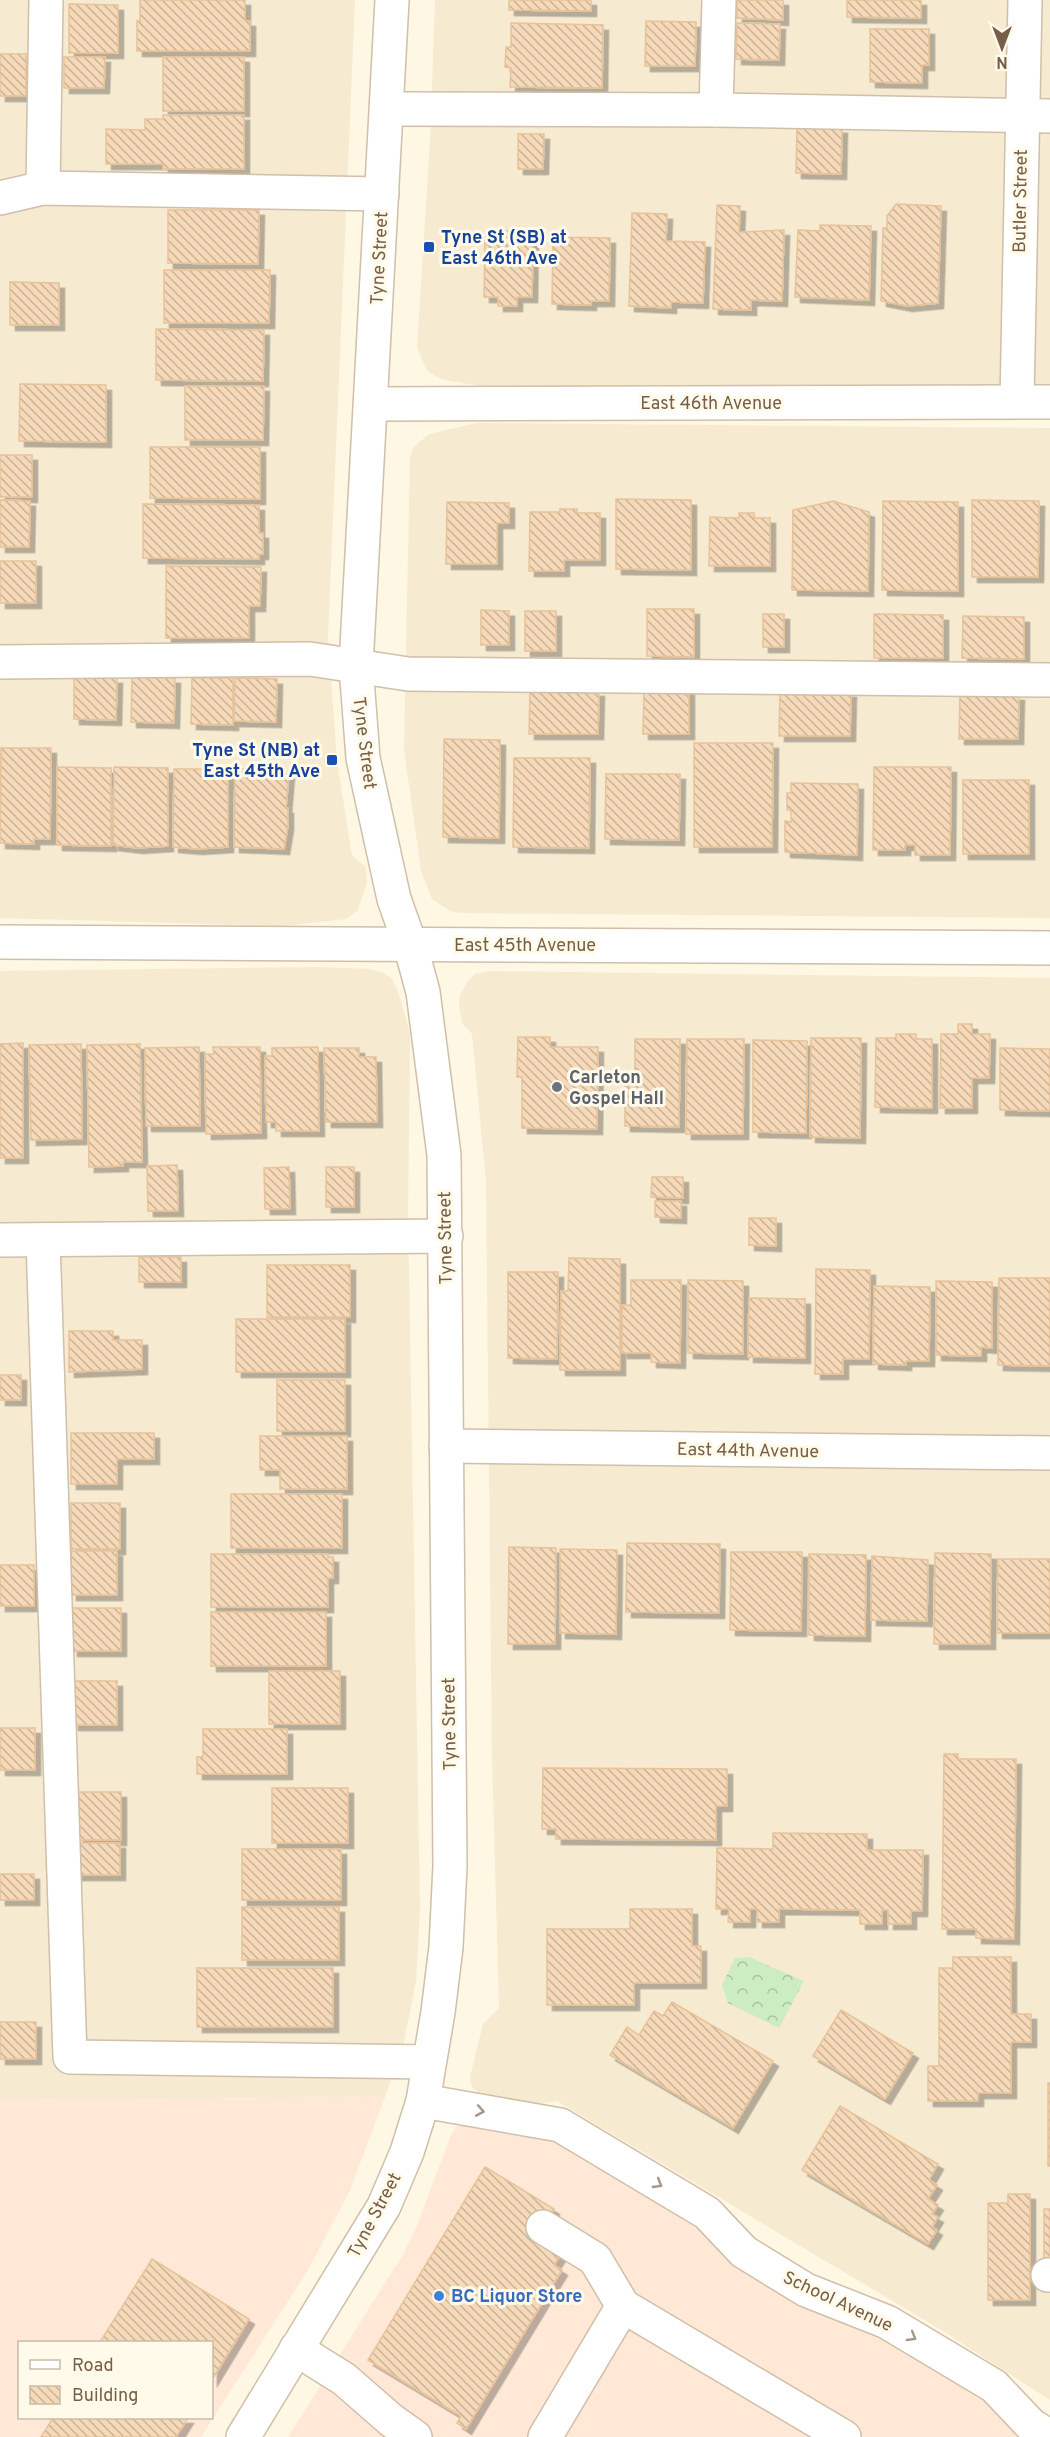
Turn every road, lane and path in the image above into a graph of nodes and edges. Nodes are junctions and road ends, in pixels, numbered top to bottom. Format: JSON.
{"nodes":[{"id":1,"x":46,"y":0,"type":"edge"},
{"id":2,"x":392,"y":0,"type":"edge"},
{"id":3,"x":719,"y":0,"type":"edge"},
{"id":4,"x":1025,"y":0,"type":"edge"},
{"id":5,"x":387,"y":109,"type":"junction"},
{"id":6,"x":716,"y":110,"type":"junction"},
{"id":7,"x":1036,"y":116,"type":"edge"},
{"id":8,"x":43,"y":188,"type":"junction"},
{"id":9,"x":382,"y":194,"type":"junction"},
{"id":10,"x":0,"y":198,"type":"edge"},
{"id":11,"x":1017,"y":401,"type":"junction"},
{"id":12,"x":1050,"y":402,"type":"edge"},
{"id":13,"x":372,"y":404,"type":"junction"},
{"id":14,"x":0,"y":662,"type":"edge"},
{"id":15,"x":356,"y":666,"type":"junction"},
{"id":16,"x":1050,"y":680,"type":"edge"},
{"id":17,"x":0,"y":942,"type":"edge"},
{"id":18,"x":410,"y":944,"type":"junction"},
{"id":19,"x":1050,"y":948,"type":"edge"},
{"id":20,"x":446,"y":1236,"type":"junction"},
{"id":21,"x":0,"y":1240,"type":"edge"},
{"id":22,"x":43,"y":1240,"type":"junction"},
{"id":23,"x":446,"y":1446,"type":"junction"},
{"id":24,"x":1050,"y":1453,"type":"edge"},
{"id":25,"x":429,"y":2062,"type":"junction"},
{"id":26,"x":423,"y":2101,"type":"junction"},
{"id":27,"x":543,"y":2227,"type":"dead end"},
{"id":28,"x":623,"y":2306,"type":"junction"},
{"id":29,"x":296,"y":2349,"type":"junction"},
{"id":30,"x":243,"y":2437,"type":"edge"},
{"id":31,"x":415,"y":2437,"type":"edge"},
{"id":32,"x":545,"y":2437,"type":"edge"},
{"id":33,"x":844,"y":2437,"type":"edge"},
{"id":34,"x":1050,"y":2437,"type":"edge"}],
"edges":[{"from":1,"to":8,"type":"street"},
{"from":2,"to":5,"type":"street","name":"Tyne Street"},
{"from":3,"to":6,"type":"street"},
{"from":4,"to":7,"type":"street","name":"Butler Street"},
{"from":5,"to":6,"type":"street"},
{"from":5,"to":9,"type":"street","name":"Tyne Street"},
{"from":6,"to":7,"type":"street"},
{"from":7,"to":11,"type":"street","name":"Butler Street"},
{"from":8,"to":9,"type":"street"},
{"from":8,"to":10,"type":"street"},
{"from":9,"to":13,"type":"street","name":"Tyne Street"},
{"from":11,"to":12,"type":"street","name":"East 46th Avenue"},
{"from":11,"to":13,"type":"street","name":"East 46th Avenue"},
{"from":13,"to":15,"type":"street","name":"Tyne Street"},
{"from":14,"to":15,"type":"street"},
{"from":15,"to":16,"type":"street"},
{"from":15,"to":18,"type":"street","name":"Tyne Street"},
{"from":17,"to":18,"type":"street","name":"East 45th Avenue"},
{"from":18,"to":19,"type":"street","name":"East 45th Avenue"},
{"from":18,"to":20,"type":"street","name":"Tyne Street"},
{"from":20,"to":22,"type":"street"},
{"from":20,"to":23,"type":"street","name":"Tyne Street"},
{"from":21,"to":22,"type":"street"},
{"from":22,"to":25,"type":"street"},
{"from":23,"to":24,"type":"street","name":"East 44th Avenue"},
{"from":23,"to":25,"type":"street","name":"Tyne Street"},
{"from":25,"to":26,"type":"street","name":"Tyne Street"},
{"from":26,"to":29,"type":"street","name":"Tyne Street"},
{"from":26,"to":34,"type":"street","name":"School Avenue","one_way":true},
{"from":27,"to":28,"type":"street"},
{"from":28,"to":32,"type":"street"},
{"from":28,"to":33,"type":"street"},
{"from":29,"to":30,"type":"street","name":"Tyne Street"},
{"from":29,"to":31,"type":"street"}]}
